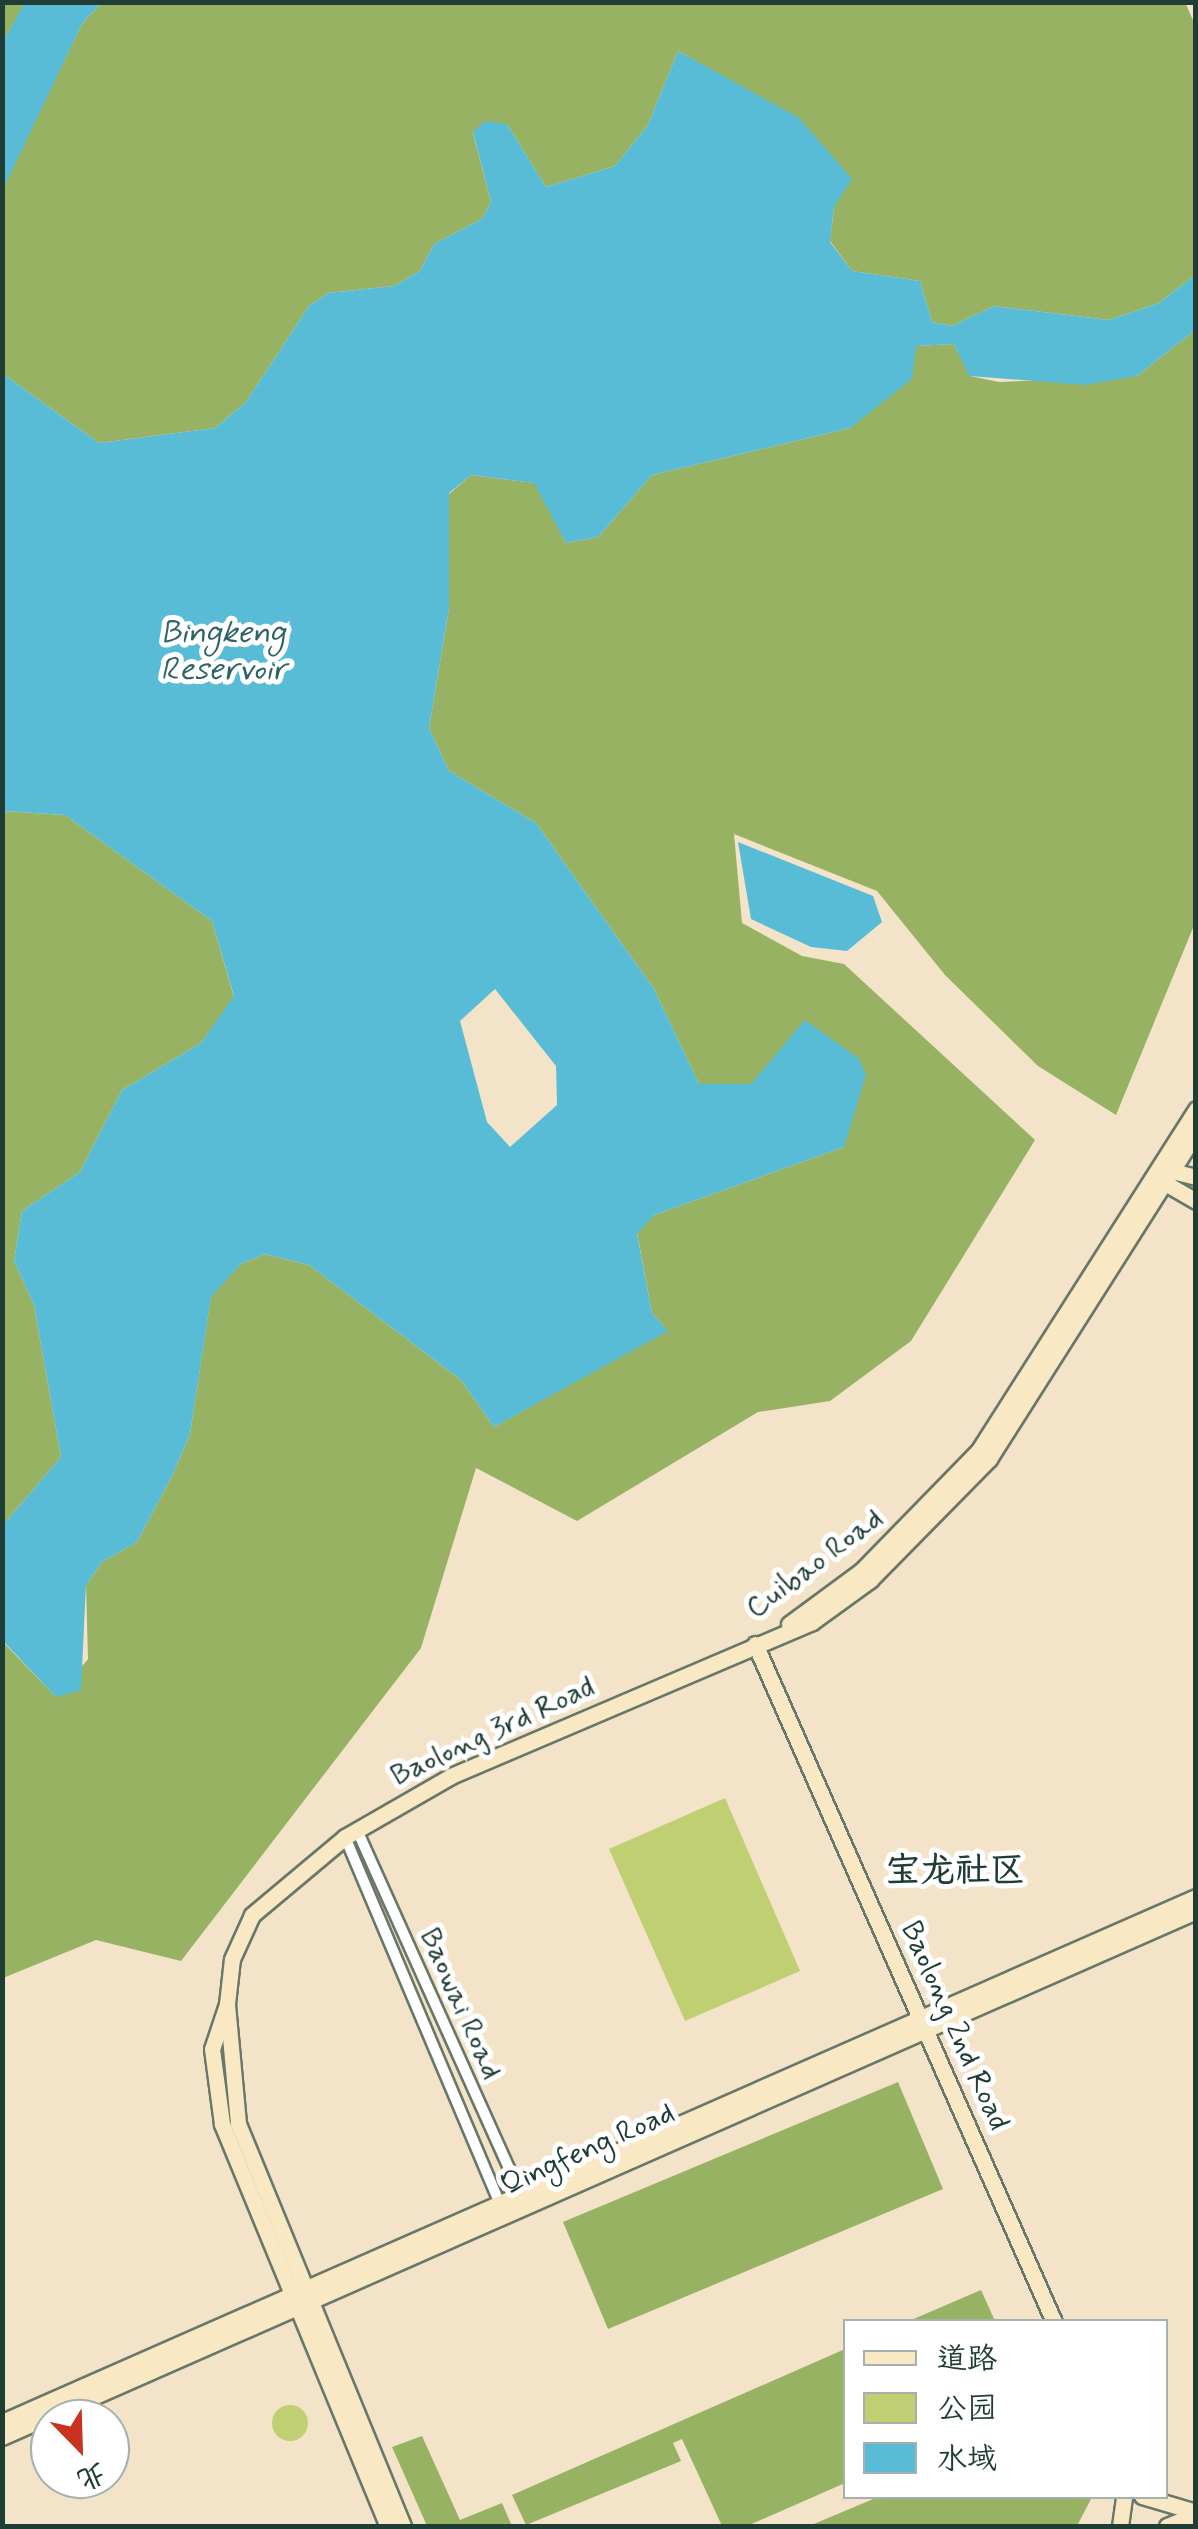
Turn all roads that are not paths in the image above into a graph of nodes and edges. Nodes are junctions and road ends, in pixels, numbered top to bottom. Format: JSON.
{"nodes":[{"id":1,"x":1196,"y":1109,"type":"edge"},
{"id":2,"x":1196,"y":1133,"type":"edge"},
{"id":3,"x":1167,"y":1172,"type":"junction"},
{"id":4,"x":1196,"y":1177,"type":"edge"},
{"id":5,"x":1196,"y":1201,"type":"edge"},
{"id":6,"x":755,"y":1644,"type":"junction"},
{"id":7,"x":350,"y":1834,"type":"junction"},
{"id":8,"x":1196,"y":1897,"type":"edge"},
{"id":9,"x":1196,"y":1911,"type":"edge"},
{"id":10,"x":923,"y":2024,"type":"junction"},
{"id":11,"x":521,"y":2196,"type":"junction"},
{"id":12,"x":500,"y":2204,"type":"junction"},
{"id":13,"x":298,"y":2301,"type":"junction"},
{"id":14,"x":1053,"y":2319,"type":"edge"},
{"id":15,"x":2,"y":2422,"type":"edge"},
{"id":16,"x":2,"y":2437,"type":"edge"},
{"id":17,"x":1124,"y":2499,"type":"edge"},
{"id":18,"x":1152,"y":2499,"type":"edge"},
{"id":19,"x":1196,"y":2513,"type":"edge"},
{"id":20,"x":388,"y":2526,"type":"edge"},
{"id":21,"x":402,"y":2526,"type":"edge"},
{"id":22,"x":1120,"y":2526,"type":"edge"},
{"id":23,"x":1167,"y":2526,"type":"edge"}],
"edges":[{"from":1,"to":3,"type":"street","name":"Cuibao Road"},
{"from":2,"to":3,"type":"street","name":"Cuibao Road"},
{"from":3,"to":4,"type":"street"},
{"from":3,"to":5,"type":"street"},
{"from":3,"to":6,"type":"street","name":"Cuibao Road"},
{"from":6,"to":7,"type":"street","name":"Baolong 3rd Road"},
{"from":6,"to":10,"type":"street","name":"Baolong 2nd Road"},
{"from":7,"to":11,"type":"street","name":"Baowai Road"},
{"from":7,"to":12,"type":"street","name":"Baowai Road"},
{"from":7,"to":13,"type":"street","name":"Baolong 3rd Road"},
{"from":8,"to":10,"type":"street","name":"Qingfeng Road"},
{"from":9,"to":10,"type":"street","name":"Qingfeng Road"},
{"from":10,"to":11,"type":"street","name":"Qingfeng Road"},
{"from":10,"to":13,"type":"street","name":"Qingfeng Road"},
{"from":10,"to":14,"type":"street","name":"Baolong 2nd Road"},
{"from":11,"to":12,"type":"street","name":"Qingfeng Road"},
{"from":12,"to":13,"type":"street","name":"Qingfeng Road"},
{"from":13,"to":15,"type":"street","name":"Qingfeng Road"},
{"from":13,"to":16,"type":"street","name":"Qingfeng Road"},
{"from":13,"to":20,"type":"street","name":"Baolong 3rd Road"},
{"from":13,"to":21,"type":"street","name":"Baolong 3rd Road"},
{"from":17,"to":22,"type":"street"},
{"from":18,"to":19,"type":"street"},
{"from":19,"to":23,"type":"street"}]}
